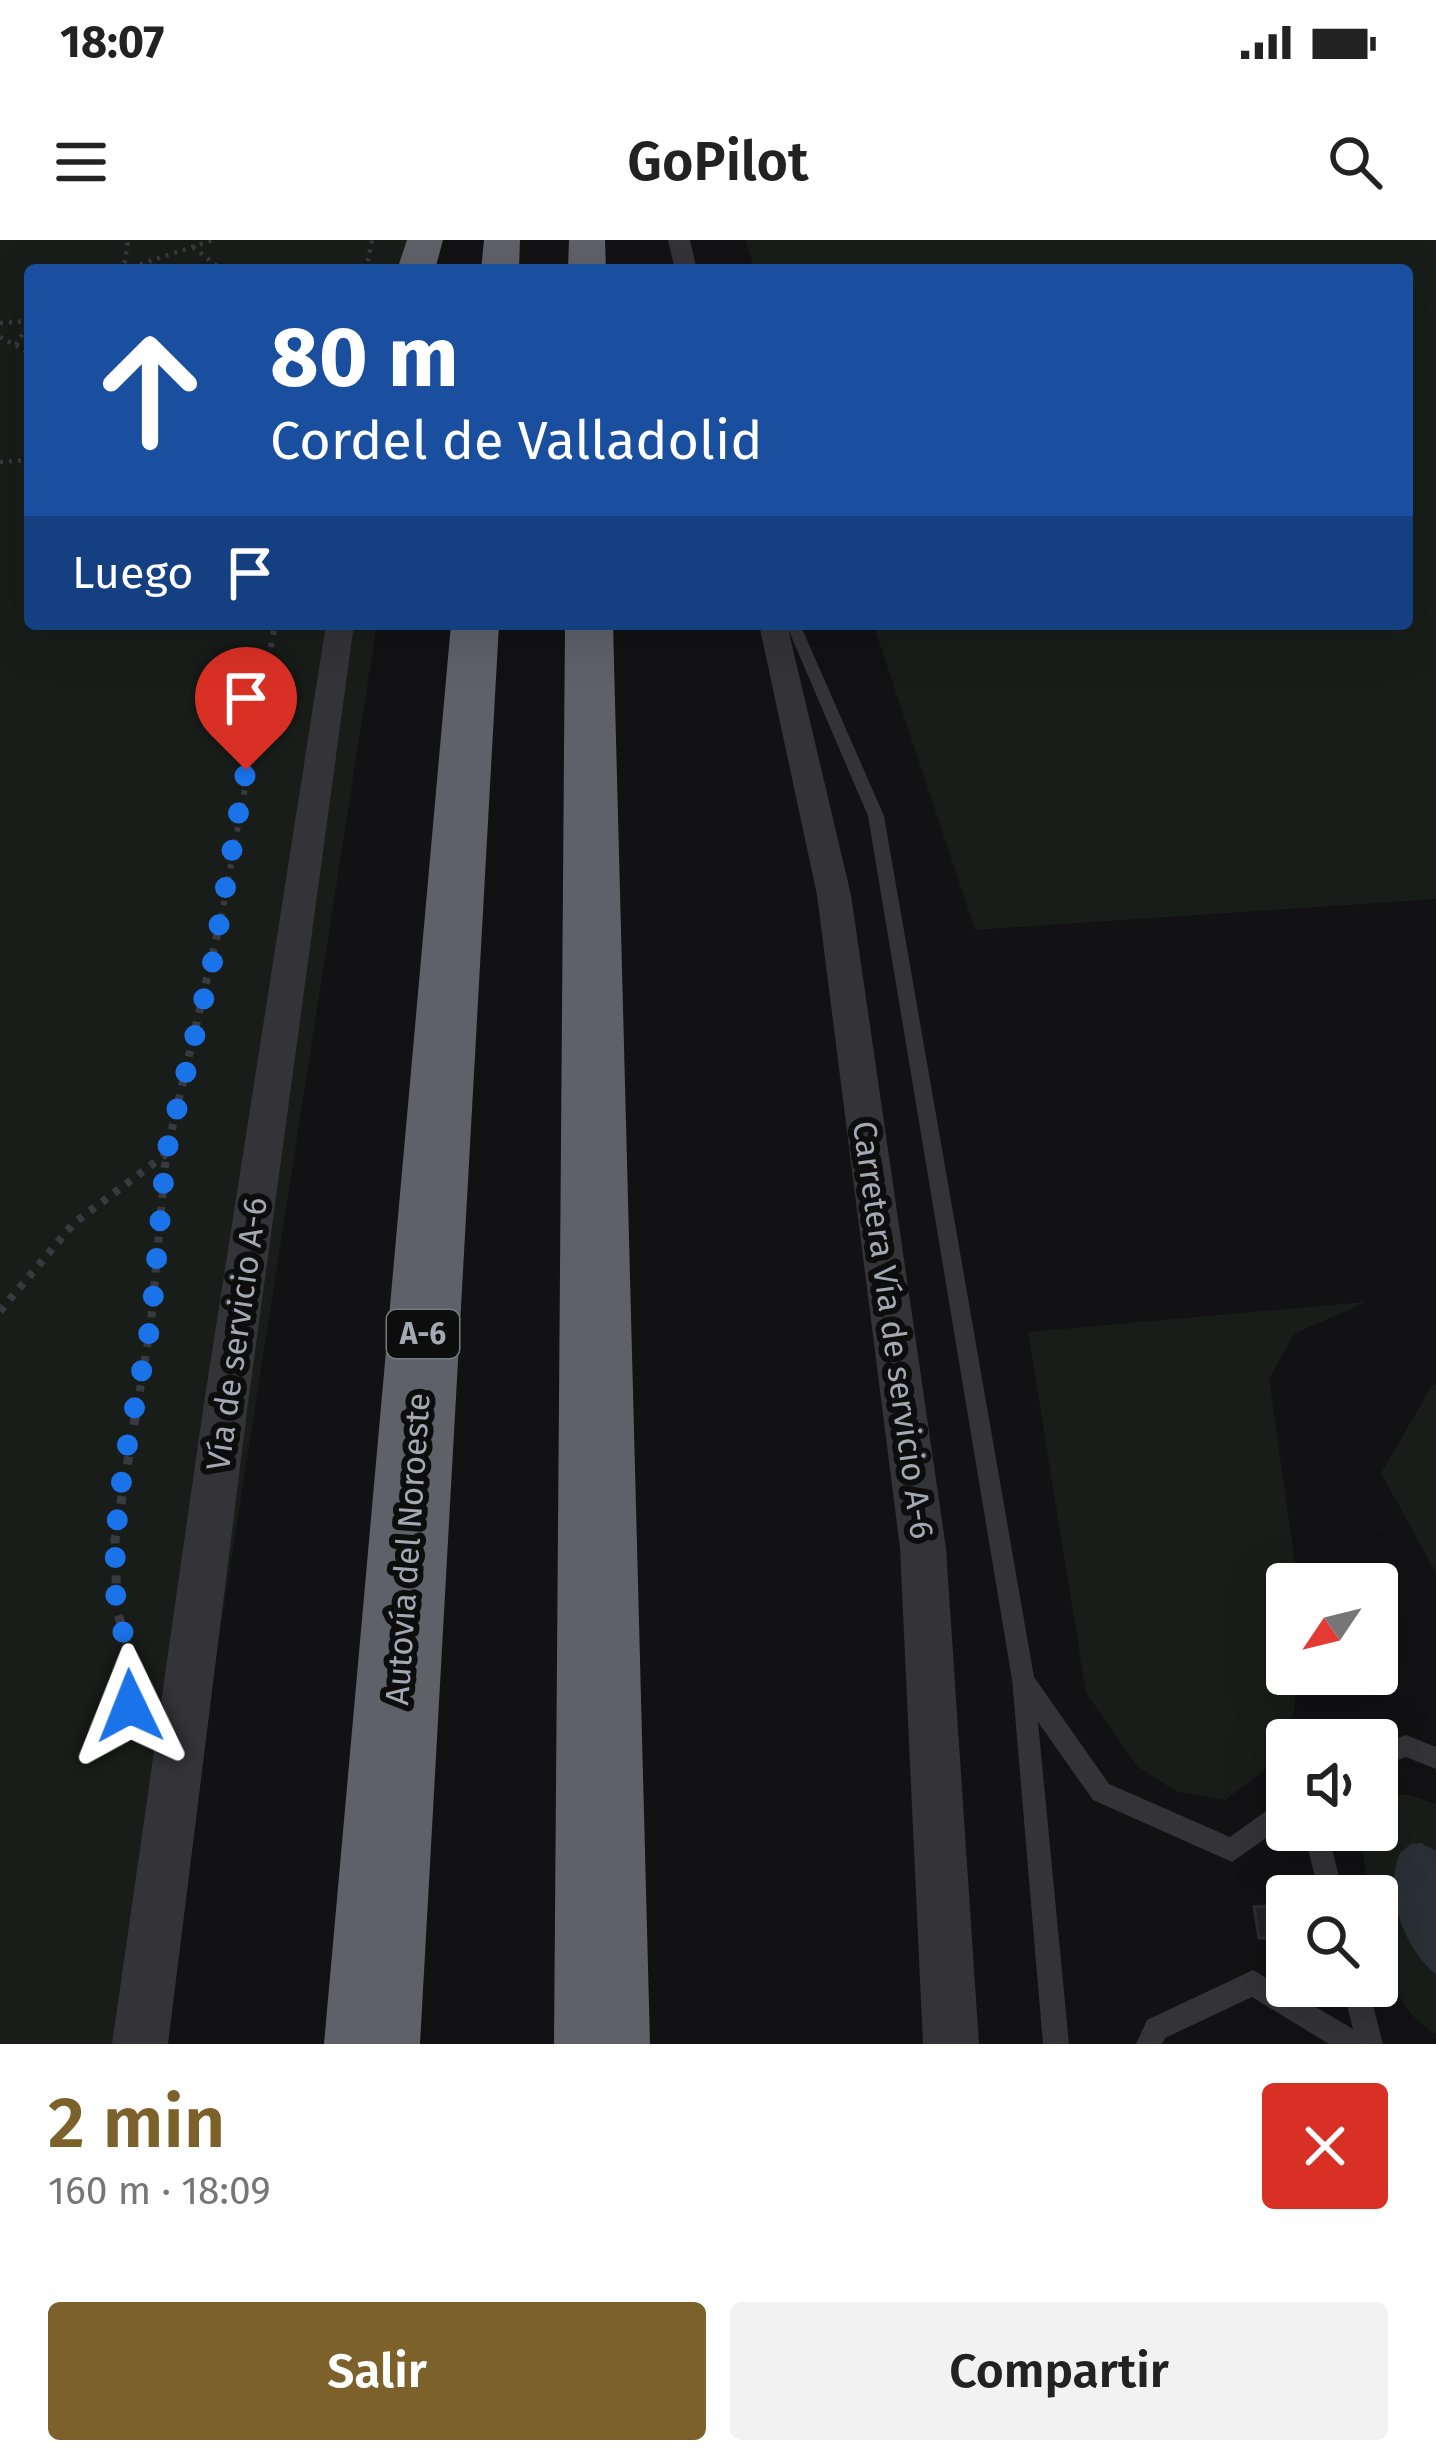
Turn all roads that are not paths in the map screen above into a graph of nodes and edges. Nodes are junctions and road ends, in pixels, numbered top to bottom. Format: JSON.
{"nodes":[{"id":1,"x":339,"y":630,"type":"edge"},
{"id":2,"x":475,"y":630,"type":"edge"},
{"id":3,"x":590,"y":630,"type":"edge"},
{"id":4,"x":774,"y":630,"type":"edge"},
{"id":5,"x":796,"y":630,"type":"edge"},
{"id":6,"x":1023,"y":1679,"type":"junction"},
{"id":7,"x":1398,"y":1749,"type":"edge"},
{"id":8,"x":1436,"y":1758,"type":"edge"},
{"id":9,"x":1266,"y":1824,"type":"edge"},
{"id":10,"x":1360,"y":2007,"type":"edge"},
{"id":11,"x":140,"y":2044,"type":"edge"},
{"id":12,"x":372,"y":2044,"type":"edge"},
{"id":13,"x":602,"y":2044,"type":"edge"},
{"id":14,"x":951,"y":2044,"type":"edge"},
{"id":15,"x":1056,"y":2044,"type":"edge"},
{"id":16,"x":1149,"y":2044,"type":"edge"},
{"id":17,"x":1353,"y":2044,"type":"edge"},
{"id":18,"x":1370,"y":2044,"type":"edge"}],
"edges":[{"from":1,"to":11,"type":"street","name":"Vía de servicio A-6"},
{"from":2,"to":12,"type":"highway","name":"Autovía del Noroeste","number":"A-6"},
{"from":3,"to":13,"type":"highway"},
{"from":4,"to":14,"type":"street","name":"Carretera Vía de servicio A-6"},
{"from":5,"to":6,"type":"lane"},
{"from":6,"to":9,"type":"lane"},
{"from":6,"to":15,"type":"lane"},
{"from":7,"to":8,"type":"lane"},
{"from":10,"to":18,"type":"lane"},
{"from":16,"to":17,"type":"lane"}]}
